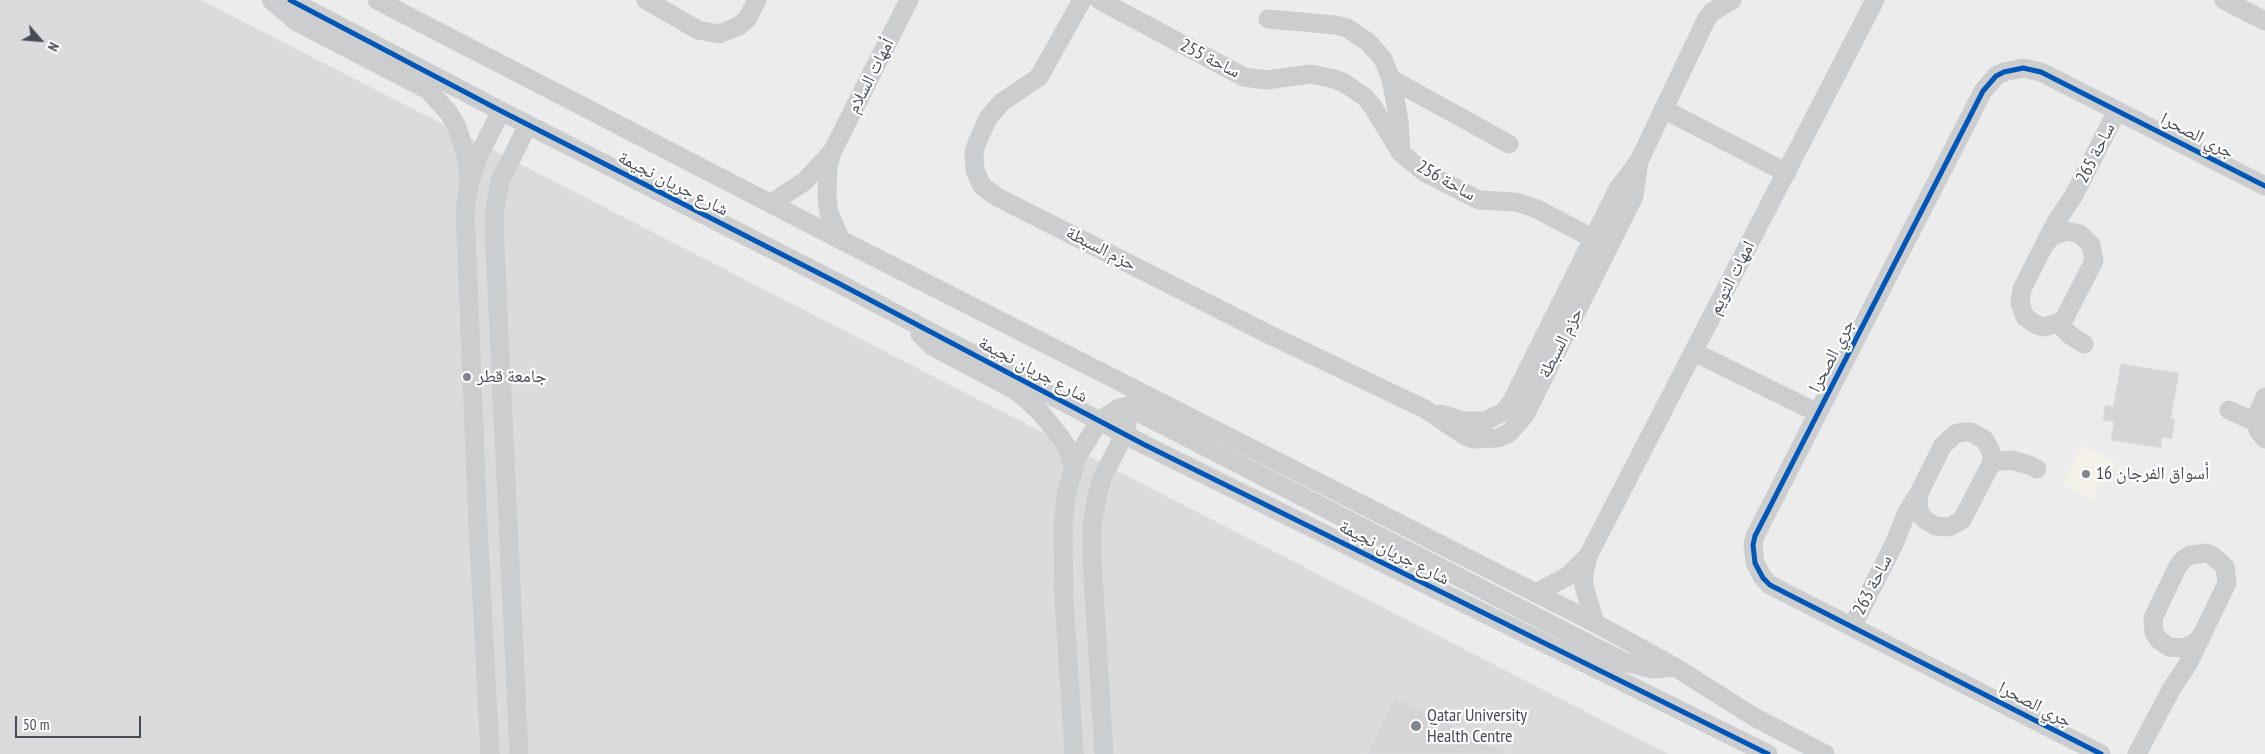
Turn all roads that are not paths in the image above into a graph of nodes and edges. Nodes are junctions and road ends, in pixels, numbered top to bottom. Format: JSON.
{"nodes":[{"id":1,"x":271,"y":0,"type":"edge"},
{"id":2,"x":290,"y":0,"type":"edge"},
{"id":3,"x":377,"y":0,"type":"edge"},
{"id":4,"x":748,"y":0,"type":"edge"},
{"id":5,"x":757,"y":0,"type":"edge"},
{"id":6,"x":909,"y":0,"type":"edge"},
{"id":7,"x":1082,"y":0,"type":"edge"},
{"id":8,"x":1099,"y":0,"type":"edge"},
{"id":9,"x":1875,"y":0,"type":"edge"},
{"id":10,"x":2224,"y":0,"type":"edge"},
{"id":11,"x":1721,"y":3,"type":"edge"},
{"id":12,"x":654,"y":4,"type":"edge"},
{"id":13,"x":1268,"y":19,"type":"dead end"},
{"id":14,"x":2265,"y":21,"type":"edge"},
{"id":15,"x":1391,"y":79,"type":"junction"},
{"id":16,"x":1356,"y":90,"type":"joint"},
{"id":17,"x":1663,"y":109,"type":"junction"},
{"id":18,"x":501,"y":111,"type":"junction"},
{"id":19,"x":2117,"y":111,"type":"junction"},
{"id":20,"x":528,"y":125,"type":"junction"},
{"id":21,"x":1509,"y":144,"type":"dead end"},
{"id":22,"x":832,"y":152,"type":"junction"},
{"id":23,"x":1401,"y":153,"type":"junction"},
{"id":24,"x":1639,"y":161,"type":"junction"},
{"id":25,"x":1787,"y":173,"type":"junction"},
{"id":26,"x":469,"y":184,"type":"junction"},
{"id":27,"x":2264,"y":184,"type":"edge"},
{"id":28,"x":2074,"y":195,"type":"junction"},
{"id":29,"x":772,"y":203,"type":"junction"},
{"id":30,"x":2080,"y":234,"type":"junction"},
{"id":31,"x":1594,"y":239,"type":"junction"},
{"id":32,"x":841,"y":240,"type":"junction"},
{"id":33,"x":2047,"y":242,"type":"junction"},
{"id":34,"x":1586,"y":274,"type":"junction"},
{"id":35,"x":913,"y":322,"type":"junction"},
{"id":36,"x":2058,"y":323,"type":"junction"},
{"id":37,"x":2084,"y":344,"type":"dead end"},
{"id":38,"x":1694,"y":352,"type":"junction"},
{"id":39,"x":1110,"y":376,"type":"junction"},
{"id":40,"x":2265,"y":397,"type":"edge"},
{"id":41,"x":1166,"y":404,"type":"junction"},
{"id":42,"x":1126,"y":406,"type":"junction"},
{"id":43,"x":2229,"y":410,"type":"dead end"},
{"id":44,"x":1818,"y":413,"type":"junction"},
{"id":45,"x":1100,"y":420,"type":"junction"},
{"id":46,"x":2261,"y":431,"type":"edge"},
{"id":47,"x":1125,"y":434,"type":"junction"},
{"id":48,"x":1992,"y":462,"type":"junction"},
{"id":49,"x":1072,"y":467,"type":"junction"},
{"id":50,"x":2037,"y":469,"type":"dead end"},
{"id":51,"x":1919,"y":492,"type":"junction"},
{"id":52,"x":1935,"y":526,"type":"junction"},
{"id":53,"x":1894,"y":544,"type":"junction"},
{"id":54,"x":1588,"y":556,"type":"junction"},
{"id":55,"x":1536,"y":593,"type":"junction"},
{"id":56,"x":1595,"y":623,"type":"junction"},
{"id":57,"x":1852,"y":627,"type":"junction"},
{"id":58,"x":2200,"y":637,"type":"junction"},
{"id":59,"x":2163,"y":644,"type":"junction"},
{"id":60,"x":1675,"y":667,"type":"junction"},
{"id":61,"x":2172,"y":688,"type":"junction"},
{"id":62,"x":516,"y":707,"type":"junction"},
{"id":63,"x":488,"y":708,"type":"junction"},
{"id":64,"x":1074,"y":750,"type":"edge"},
{"id":65,"x":1104,"y":750,"type":"edge"},
{"id":66,"x":490,"y":754,"type":"edge"},
{"id":67,"x":519,"y":754,"type":"edge"},
{"id":68,"x":1768,"y":754,"type":"edge"},
{"id":69,"x":1825,"y":754,"type":"edge"},
{"id":70,"x":2101,"y":754,"type":"edge"},
{"id":71,"x":2137,"y":754,"type":"edge"}],
"edges":[{"from":1,"to":26,"type":"street"},
{"from":2,"to":18,"type":"street","name":"شارع جريان نجيمة"},
{"from":3,"to":29,"type":"street","name":"شارع جريان نجيمة"},
{"from":4,"to":12,"type":"street"},
{"from":5,"to":12,"type":"street"},
{"from":6,"to":22,"type":"street","name":"أمهات السلام"},
{"from":7,"to":34,"type":"street","name":"حزم السبطة"},
{"from":8,"to":16,"type":"street","name":"ساحة 255"},
{"from":9,"to":25,"type":"street","name":"امهات التويم"},
{"from":10,"to":14,"type":"street"},
{"from":11,"to":17,"type":"street","name":"حزم السبطة"},
{"from":13,"to":15,"type":"street"},
{"from":15,"to":21,"type":"street"},
{"from":15,"to":23,"type":"street"},
{"from":16,"to":23,"type":"street","name":"ساحة 256"},
{"from":17,"to":24,"type":"street","name":"حزم السبطة"},
{"from":17,"to":25,"type":"street"},
{"from":18,"to":20,"type":"street","name":"شارع جريان نجيمة"},
{"from":18,"to":26,"type":"street"},
{"from":19,"to":27,"type":"street","name":"جري الصحرا"},
{"from":19,"to":28,"type":"street","name":"ساحة 265"},
{"from":19,"to":44,"type":"street","name":"جري الصحرا"},
{"from":20,"to":35,"type":"street","name":"شارع جريان نجيمة"},
{"from":20,"to":62,"type":"street"},
{"from":22,"to":29,"type":"street","name":"أمهات السلام"},
{"from":22,"to":32,"type":"street","name":"أمهات السلام"},
{"from":23,"to":31,"type":"street","name":"ساحة 256"},
{"from":24,"to":31,"type":"street","name":"حزم السبطة"},
{"from":24,"to":34,"type":"street","name":"حزم السبطة"},
{"from":25,"to":38,"type":"street","name":"امهات التويم"},
{"from":26,"to":63,"type":"street"},
{"from":28,"to":30,"type":"street","name":"ساحة 265"},
{"from":28,"to":33,"type":"street","name":"ساحة 265"},
{"from":29,"to":32,"type":"street","name":"شارع جريان نجيمة"},
{"from":30,"to":33,"type":"street"},
{"from":30,"to":36,"type":"street","name":"ساحة 265"},
{"from":31,"to":34,"type":"street","name":"حزم السبطة"},
{"from":32,"to":39,"type":"street","name":"شارع جريان نجيمة"},
{"from":33,"to":36,"type":"street","name":"ساحة 265"},
{"from":35,"to":45,"type":"street","name":"شارع جريان نجيمة"},
{"from":35,"to":49,"type":"street"},
{"from":36,"to":37,"type":"street"},
{"from":38,"to":44,"type":"street","name":"جري الصحرا"},
{"from":38,"to":54,"type":"street","name":"امهات التويم"},
{"from":39,"to":41,"type":"street","name":"شارع جريان نجيمة"},
{"from":39,"to":42,"type":"street"},
{"from":40,"to":46,"type":"street"},
{"from":41,"to":42,"type":"street"},
{"from":41,"to":55,"type":"street","name":"شارع جريان نجيمة"},
{"from":42,"to":45,"type":"street"},
{"from":42,"to":47,"type":"street"},
{"from":42,"to":60,"type":"street"},
{"from":43,"to":46,"type":"street"},
{"from":44,"to":57,"type":"street","name":"جري الصحرا"},
{"from":45,"to":47,"type":"street","name":"شارع جريان نجيمة"},
{"from":45,"to":49,"type":"street"},
{"from":47,"to":65,"type":"street"},
{"from":47,"to":68,"type":"street","name":"شارع جريان نجيمة"},
{"from":48,"to":50,"type":"street"},
{"from":48,"to":51,"type":"street","name":"ساحة 263"},
{"from":48,"to":52,"type":"street","name":"ساحة 263"},
{"from":49,"to":64,"type":"street"},
{"from":51,"to":52,"type":"street"},
{"from":51,"to":53,"type":"street","name":"ساحة 263"},
{"from":52,"to":53,"type":"street","name":"ساحة 263"},
{"from":53,"to":57,"type":"street","name":"ساحة 263"},
{"from":54,"to":55,"type":"street","name":"امهات التويم"},
{"from":54,"to":56,"type":"street","name":"امهات التويم"},
{"from":55,"to":56,"type":"street","name":"شارع جريان نجيمة"},
{"from":56,"to":60,"type":"street","name":"شارع جريان نجيمة"},
{"from":57,"to":70,"type":"street","name":"جري الصحرا"},
{"from":58,"to":59,"type":"street"},
{"from":58,"to":59,"type":"street"},
{"from":58,"to":61,"type":"street"},
{"from":59,"to":61,"type":"street"},
{"from":60,"to":69,"type":"street","name":"شارع جريان نجيمة"},
{"from":61,"to":71,"type":"street"},
{"from":62,"to":63,"type":"street"},
{"from":62,"to":67,"type":"street"},
{"from":63,"to":66,"type":"street"},
{"from":64,"to":65,"type":"street"}]}
